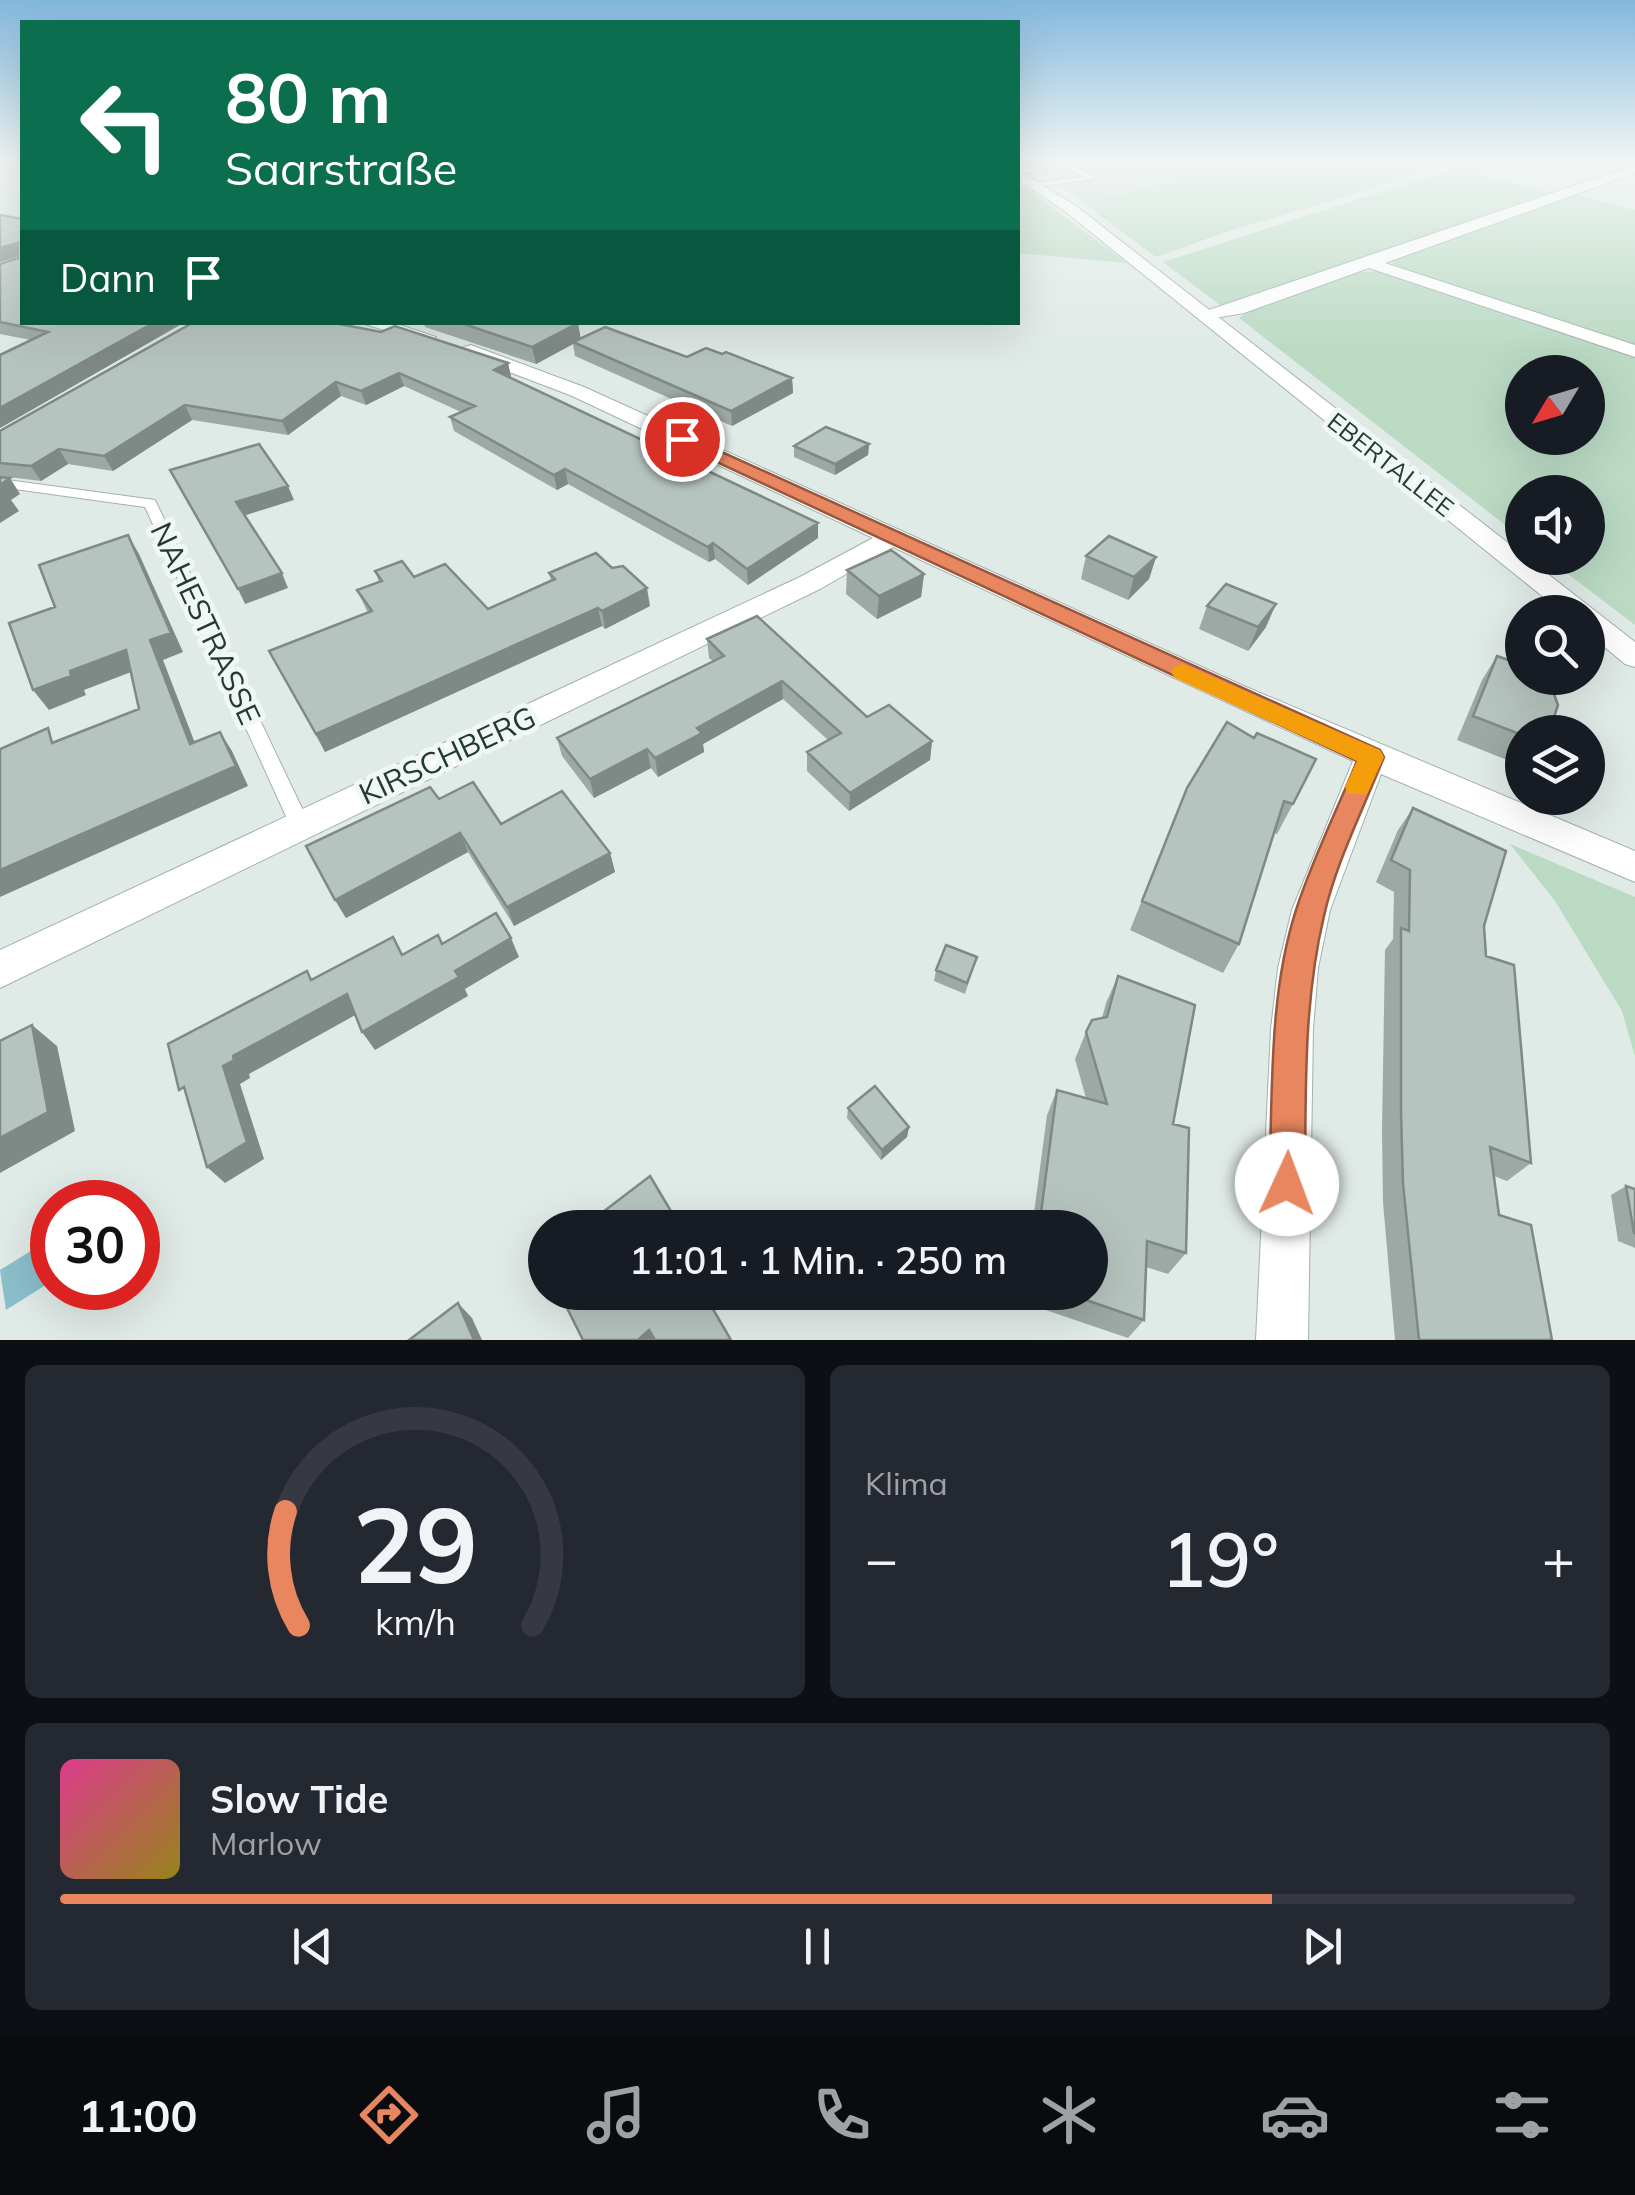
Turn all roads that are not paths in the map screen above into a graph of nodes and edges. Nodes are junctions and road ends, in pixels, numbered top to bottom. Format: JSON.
{"nodes":[{"id":1,"x":1088,"y":225,"type":"edge"},
{"id":2,"x":1476,"y":225,"type":"edge"},
{"id":3,"x":1368,"y":262,"type":"junction"},
{"id":4,"x":1203,"y":314,"type":"junction"},
{"id":5,"x":378,"y":325,"type":"edge"},
{"id":6,"x":1635,"y":351,"type":"edge"},
{"id":7,"x":0,"y":483,"type":"edge"},
{"id":8,"x":892,"y":537,"type":"junction"},
{"id":9,"x":1558,"y":595,"type":"edge"},
{"id":10,"x":1605,"y":633,"type":"edge"},
{"id":11,"x":1635,"y":657,"type":"edge"},
{"id":12,"x":1371,"y":757,"type":"junction"},
{"id":13,"x":300,"y":826,"type":"junction"},
{"id":14,"x":1635,"y":866,"type":"edge"},
{"id":15,"x":0,"y":970,"type":"edge"},
{"id":16,"x":1282,"y":1340,"type":"edge"}],
"edges":[{"from":1,"to":4,"type":"street","name":"EBERTALLEE"},
{"from":2,"to":3,"type":"street"},
{"from":3,"to":4,"type":"street"},
{"from":3,"to":6,"type":"street"},
{"from":4,"to":9,"type":"street","name":"EBERTALLEE"},
{"from":5,"to":8,"type":"street"},
{"from":7,"to":13,"type":"lane","name":"NAHESTRASSE"},
{"from":8,"to":12,"type":"street"},
{"from":8,"to":13,"type":"street","name":"KIRSCHBERG"},
{"from":10,"to":11,"type":"street"},
{"from":12,"to":14,"type":"street"},
{"from":12,"to":16,"type":"street"},
{"from":13,"to":15,"type":"street","name":"KIRSCHBERG"}]}
